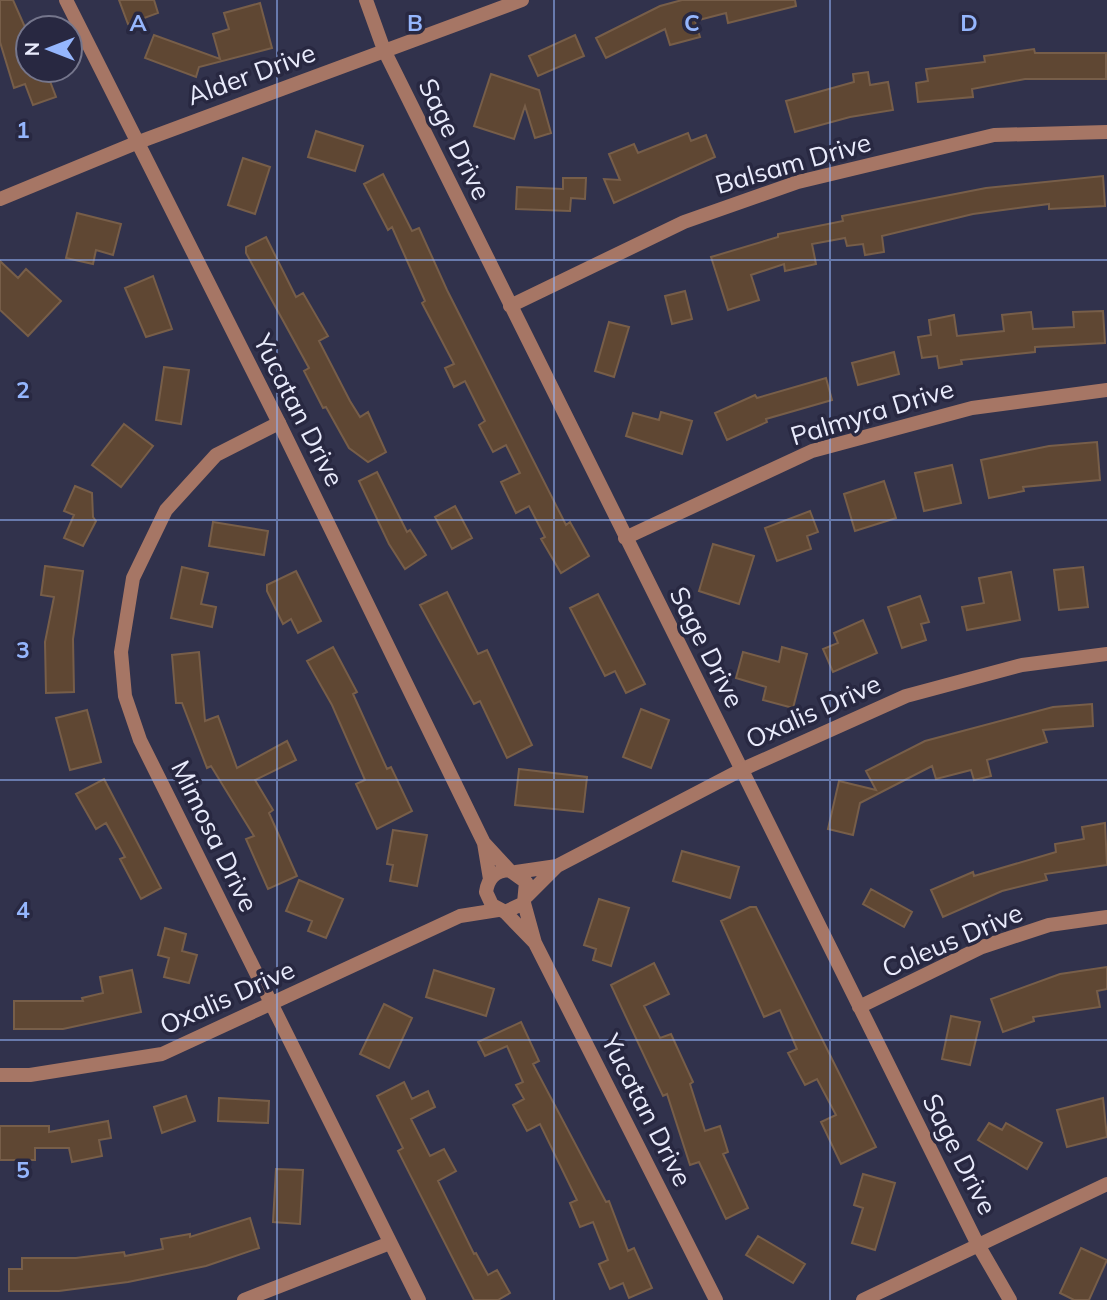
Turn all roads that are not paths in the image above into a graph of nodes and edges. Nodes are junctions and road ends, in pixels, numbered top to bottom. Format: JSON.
{"nodes":[{"id":1,"x":66,"y":0,"type":"edge"},
{"id":2,"x":366,"y":0,"type":"edge"},
{"id":3,"x":522,"y":0,"type":"edge"},
{"id":4,"x":384,"y":50,"type":"junction"},
{"id":5,"x":1107,"y":132,"type":"edge"},
{"id":6,"x":136,"y":143,"type":"junction"},
{"id":7,"x":0,"y":199,"type":"edge"},
{"id":8,"x":510,"y":306,"type":"junction"},
{"id":9,"x":1107,"y":390,"type":"edge"},
{"id":10,"x":279,"y":423,"type":"junction"},
{"id":11,"x":625,"y":538,"type":"junction"},
{"id":12,"x":1107,"y":654,"type":"edge"},
{"id":13,"x":741,"y":770,"type":"junction"},
{"id":14,"x":484,"y":843,"type":"junction"},
{"id":15,"x":557,"y":866,"type":"junction"},
{"id":16,"x":513,"y":871,"type":"junction"},
{"id":17,"x":488,"y":885,"type":"junction"},
{"id":18,"x":526,"y":900,"type":"junction"},
{"id":19,"x":502,"y":911,"type":"junction"},
{"id":20,"x":460,"y":916,"type":"junction"},
{"id":21,"x":1107,"y":916,"type":"edge"},
{"id":22,"x":535,"y":943,"type":"junction"},
{"id":23,"x":272,"y":1004,"type":"junction"},
{"id":24,"x":859,"y":1007,"type":"junction"},
{"id":25,"x":0,"y":1075,"type":"edge"},
{"id":26,"x":1107,"y":1184,"type":"edge"},
{"id":27,"x":390,"y":1243,"type":"junction"},
{"id":28,"x":978,"y":1243,"type":"junction"},
{"id":29,"x":244,"y":1300,"type":"edge"},
{"id":30,"x":419,"y":1300,"type":"edge"},
{"id":31,"x":716,"y":1300,"type":"edge"},
{"id":32,"x":863,"y":1300,"type":"edge"},
{"id":33,"x":1010,"y":1300,"type":"edge"}],
"edges":[{"from":1,"to":6,"type":"street","name":"Yucatan Drive"},
{"from":2,"to":4,"type":"street","name":"Sage Drive"},
{"from":3,"to":4,"type":"street","name":"Alder Drive"},
{"from":4,"to":6,"type":"street","name":"Alder Drive"},
{"from":4,"to":8,"type":"street","name":"Sage Drive"},
{"from":5,"to":8,"type":"street","name":"Balsam Drive"},
{"from":6,"to":7,"type":"street","name":"Alder Drive"},
{"from":6,"to":10,"type":"street","name":"Yucatan Drive"},
{"from":8,"to":11,"type":"street","name":"Sage Drive"},
{"from":9,"to":11,"type":"street","name":"Palmyra Drive"},
{"from":10,"to":14,"type":"street","name":"Yucatan Drive"},
{"from":10,"to":23,"type":"street","name":"Mimosa Drive"},
{"from":11,"to":13,"type":"street","name":"Sage Drive"},
{"from":12,"to":13,"type":"street","name":"Oxalis Drive"},
{"from":13,"to":15,"type":"street","name":"Oxalis Drive"},
{"from":13,"to":24,"type":"street","name":"Sage Drive"},
{"from":14,"to":16,"type":"street","name":"Yucatan Drive"},
{"from":14,"to":17,"type":"street","name":"Yucatan Drive"},
{"from":15,"to":16,"type":"street","name":"Oxalis Drive"},
{"from":15,"to":18,"type":"street","name":"Oxalis Drive"},
{"from":16,"to":17,"type":"street"},
{"from":16,"to":18,"type":"street"},
{"from":17,"to":19,"type":"street"},
{"from":17,"to":20,"type":"street","name":"Oxalis Drive"},
{"from":18,"to":19,"type":"street"},
{"from":18,"to":22,"type":"street","name":"Yucatan Drive"},
{"from":19,"to":20,"type":"street","name":"Oxalis Drive"},
{"from":19,"to":22,"type":"street","name":"Yucatan Drive"},
{"from":20,"to":23,"type":"street","name":"Oxalis Drive"},
{"from":21,"to":24,"type":"street","name":"Coleus Drive"},
{"from":22,"to":31,"type":"street","name":"Yucatan Drive"},
{"from":23,"to":25,"type":"street","name":"Oxalis Drive"},
{"from":23,"to":27,"type":"street","name":"Mimosa Drive"},
{"from":24,"to":28,"type":"street","name":"Sage Drive"},
{"from":26,"to":28,"type":"street"},
{"from":27,"to":29,"type":"street"},
{"from":27,"to":30,"type":"street","name":"Mimosa Drive"},
{"from":28,"to":32,"type":"street"},
{"from":28,"to":33,"type":"street","name":"Sage Drive"}]}
